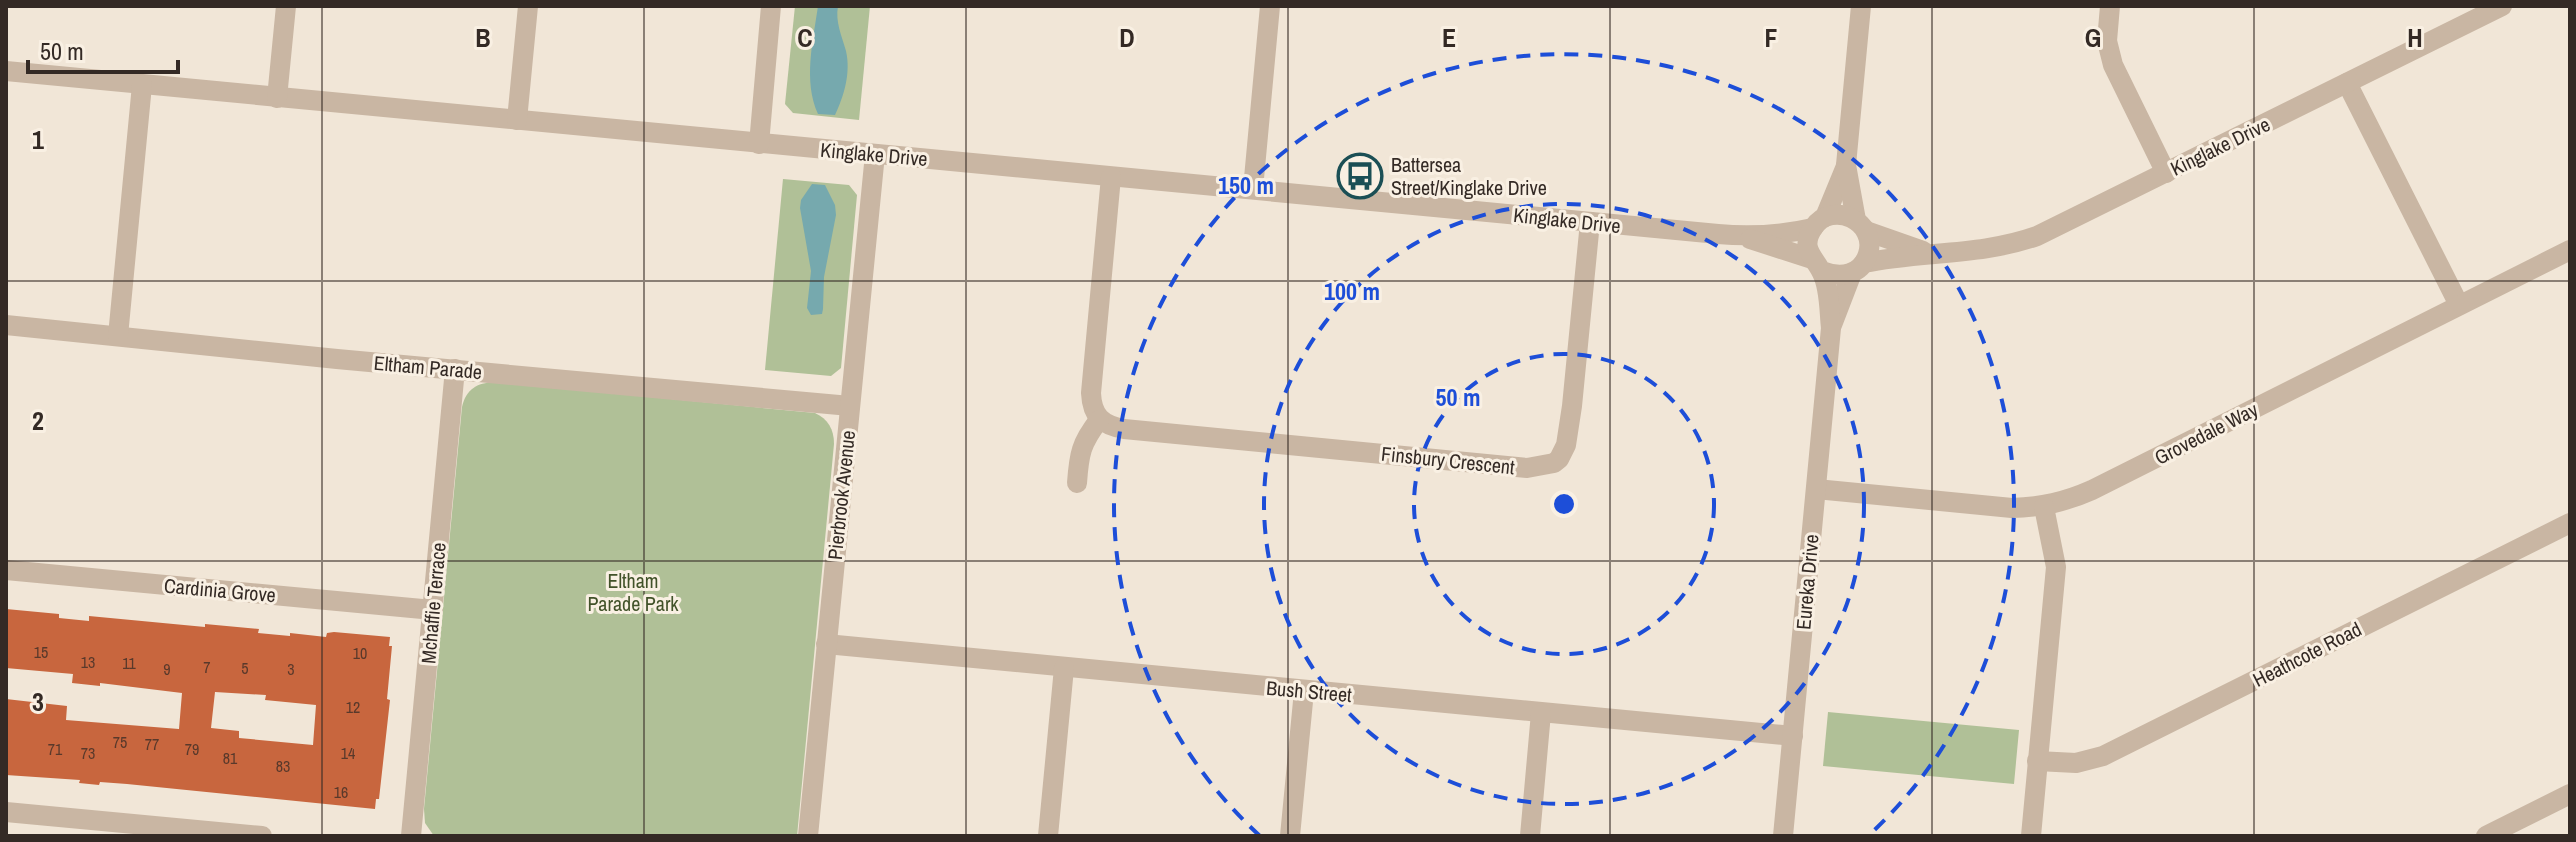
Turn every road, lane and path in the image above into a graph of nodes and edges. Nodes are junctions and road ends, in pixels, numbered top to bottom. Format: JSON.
{"nodes":[{"id":1,"x":286,"y":6,"type":"edge"},
{"id":2,"x":528,"y":6,"type":"edge"},
{"id":3,"x":771,"y":6,"type":"edge"},
{"id":4,"x":1270,"y":6,"type":"edge"},
{"id":5,"x":1861,"y":6,"type":"edge"},
{"id":6,"x":2110,"y":6,"type":"edge"},
{"id":7,"x":2502,"y":6,"type":"edge"},
{"id":8,"x":6,"y":71,"type":"edge"},
{"id":9,"x":2347,"y":83,"type":"junction"},
{"id":10,"x":142,"y":85,"type":"junction"},
{"id":11,"x":277,"y":98,"type":"junction"},
{"id":12,"x":517,"y":120,"type":"junction"},
{"id":13,"x":759,"y":144,"type":"junction"},
{"id":14,"x":875,"y":154,"type":"junction"},
{"id":15,"x":1846,"y":165,"type":"junction"},
{"id":16,"x":2166,"y":173,"type":"junction"},
{"id":17,"x":1111,"y":177,"type":"junction"},
{"id":18,"x":1253,"y":189,"type":"junction"},
{"id":19,"x":1590,"y":222,"type":"junction"},
{"id":20,"x":1819,"y":222,"type":"junction"},
{"id":21,"x":1861,"y":226,"type":"junction"},
{"id":22,"x":1742,"y":236,"type":"junction"},
{"id":23,"x":2570,"y":250,"type":"edge"},
{"id":24,"x":1927,"y":253,"type":"junction"},
{"id":25,"x":1817,"y":265,"type":"junction"},
{"id":26,"x":1858,"y":268,"type":"junction"},
{"id":27,"x":2459,"y":305,"type":"junction"},
{"id":28,"x":6,"y":325,"type":"edge"},
{"id":29,"x":1831,"y":328,"type":"junction"},
{"id":30,"x":118,"y":336,"type":"junction"},
{"id":31,"x":455,"y":369,"type":"junction"},
{"id":32,"x":850,"y":406,"type":"junction"},
{"id":33,"x":1099,"y":420,"type":"junction"},
{"id":34,"x":1077,"y":483,"type":"dead end"},
{"id":35,"x":1816,"y":489,"type":"junction"},
{"id":36,"x":2044,"y":507,"type":"junction"},
{"id":37,"x":2570,"y":523,"type":"edge"},
{"id":38,"x":6,"y":570,"type":"edge"},
{"id":39,"x":433,"y":610,"type":"junction"},
{"id":40,"x":826,"y":644,"type":"junction"},
{"id":41,"x":1064,"y":668,"type":"junction"},
{"id":42,"x":1304,"y":691,"type":"junction"},
{"id":43,"x":1541,"y":713,"type":"junction"},
{"id":44,"x":1793,"y":736,"type":"junction"},
{"id":45,"x":2037,"y":761,"type":"junction"},
{"id":46,"x":2570,"y":794,"type":"edge"},
{"id":47,"x":6,"y":812,"type":"edge"},
{"id":48,"x":2515,"y":829,"type":"edge"},
{"id":49,"x":262,"y":836,"type":"edge"},
{"id":50,"x":411,"y":836,"type":"edge"},
{"id":51,"x":808,"y":836,"type":"edge"},
{"id":52,"x":1048,"y":836,"type":"edge"},
{"id":53,"x":1290,"y":836,"type":"edge"},
{"id":54,"x":1530,"y":836,"type":"edge"},
{"id":55,"x":1783,"y":836,"type":"edge"},
{"id":56,"x":2031,"y":836,"type":"edge"},
{"id":57,"x":2486,"y":836,"type":"edge"}],
"edges":[{"from":1,"to":11,"type":"street"},
{"from":2,"to":12,"type":"street"},
{"from":3,"to":13,"type":"street"},
{"from":4,"to":18,"type":"street"},
{"from":5,"to":15,"type":"street"},
{"from":6,"to":16,"type":"street"},
{"from":7,"to":9,"type":"street","name":"Kinglake Drive"},
{"from":8,"to":10,"type":"street","name":"Kinglake Drive"},
{"from":9,"to":16,"type":"street","name":"Kinglake Drive"},
{"from":9,"to":27,"type":"street"},
{"from":10,"to":11,"type":"street","name":"Kinglake Drive"},
{"from":10,"to":30,"type":"street"},
{"from":11,"to":12,"type":"street","name":"Kinglake Drive"},
{"from":12,"to":13,"type":"street","name":"Kinglake Drive"},
{"from":13,"to":14,"type":"street","name":"Kinglake Drive"},
{"from":14,"to":17,"type":"street","name":"Kinglake Drive"},
{"from":14,"to":32,"type":"street","name":"Pierbrook Avenue"},
{"from":15,"to":20,"type":"street"},
{"from":15,"to":21,"type":"street"},
{"from":16,"to":24,"type":"street","name":"Kinglake Drive"},
{"from":17,"to":18,"type":"street","name":"Kinglake Drive"},
{"from":17,"to":33,"type":"street"},
{"from":18,"to":19,"type":"street","name":"Kinglake Drive"},
{"from":19,"to":22,"type":"street","name":"Kinglake Drive"},
{"from":19,"to":33,"type":"street","name":"Finsbury Crescent"},
{"from":20,"to":21,"type":"street"},
{"from":20,"to":22,"type":"street","name":"Kinglake Drive"},
{"from":20,"to":25,"type":"street"},
{"from":21,"to":24,"type":"street","name":"Kinglake Drive"},
{"from":21,"to":26,"type":"street"},
{"from":22,"to":25,"type":"street","name":"Kinglake Drive"},
{"from":23,"to":27,"type":"street","name":"Grovedale Way"},
{"from":24,"to":26,"type":"street","name":"Kinglake Drive"},
{"from":25,"to":26,"type":"street"},
{"from":25,"to":29,"type":"street","name":"Eureka Drive"},
{"from":26,"to":29,"type":"street","name":"Eureka Drive"},
{"from":27,"to":36,"type":"street","name":"Grovedale Way"},
{"from":28,"to":30,"type":"street","name":"Eltham Parade"},
{"from":29,"to":35,"type":"street","name":"Eureka Drive"},
{"from":30,"to":31,"type":"street","name":"Eltham Parade"},
{"from":31,"to":32,"type":"street","name":"Eltham Parade"},
{"from":31,"to":39,"type":"street","name":"Mchaffie Terrace"},
{"from":32,"to":40,"type":"street","name":"Pierbrook Avenue"},
{"from":33,"to":34,"type":"street"},
{"from":35,"to":36,"type":"street","name":"Grovedale Way"},
{"from":35,"to":44,"type":"street","name":"Eureka Drive"},
{"from":36,"to":45,"type":"street"},
{"from":37,"to":45,"type":"street","name":"Heathcote Road"},
{"from":38,"to":39,"type":"street","name":"Cardinia Grove"},
{"from":39,"to":50,"type":"street","name":"Mchaffie Terrace"},
{"from":40,"to":41,"type":"street","name":"Bush Street"},
{"from":40,"to":51,"type":"street","name":"Pierbrook Avenue"},
{"from":41,"to":42,"type":"street","name":"Bush Street"},
{"from":41,"to":52,"type":"street"},
{"from":42,"to":43,"type":"street","name":"Bush Street"},
{"from":42,"to":53,"type":"street"},
{"from":43,"to":44,"type":"street","name":"Bush Street"},
{"from":43,"to":54,"type":"street"},
{"from":44,"to":55,"type":"street","name":"Eureka Drive"},
{"from":45,"to":56,"type":"street"},
{"from":46,"to":48,"type":"street"},
{"from":47,"to":49,"type":"street"},
{"from":48,"to":57,"type":"street"}]}
